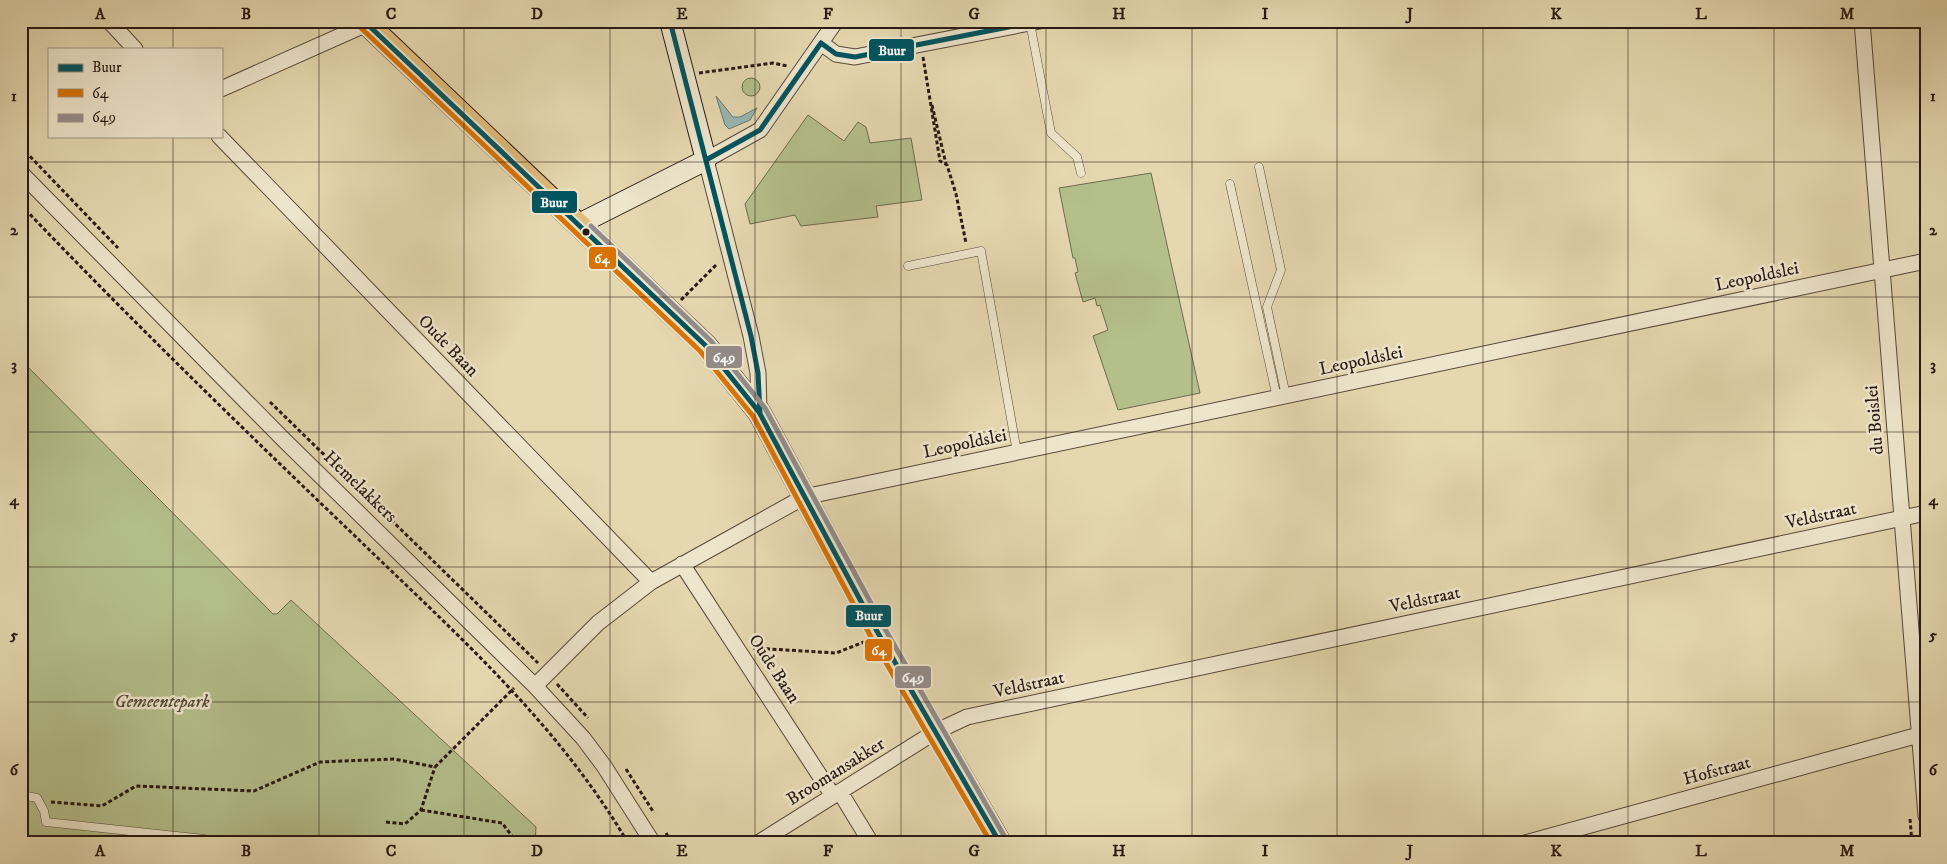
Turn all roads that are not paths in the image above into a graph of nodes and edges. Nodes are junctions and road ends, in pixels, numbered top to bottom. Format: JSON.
{"nodes":[{"id":1,"x":109,"y":21,"type":"edge"},
{"id":2,"x":670,"y":21,"type":"edge"},
{"id":3,"x":836,"y":21,"type":"edge"},
{"id":4,"x":1862,"y":21,"type":"edge"},
{"id":5,"x":1035,"y":22,"type":"edge"},
{"id":6,"x":366,"y":23,"type":"edge"},
{"id":7,"x":821,"y":43,"type":"junction"},
{"id":8,"x":134,"y":48,"type":"edge"},
{"id":9,"x":222,"y":89,"type":"edge"},
{"id":10,"x":221,"y":138,"type":"edge"},
{"id":11,"x":706,"y":160,"type":"junction"},
{"id":12,"x":1259,"y":166,"type":"dead end"},
{"id":13,"x":21,"y":173,"type":"edge"},
{"id":14,"x":1081,"y":173,"type":"dead end"},
{"id":15,"x":1230,"y":184,"type":"dead end"},
{"id":16,"x":579,"y":224,"type":"junction"},
{"id":17,"x":1926,"y":261,"type":"edge"},
{"id":18,"x":908,"y":266,"type":"dead end"},
{"id":19,"x":1881,"y":271,"type":"junction"},
{"id":20,"x":1281,"y":397,"type":"junction"},
{"id":21,"x":760,"y":412,"type":"junction"},
{"id":22,"x":1017,"y":452,"type":"junction"},
{"id":23,"x":804,"y":497,"type":"junction"},
{"id":24,"x":1926,"y":513,"type":"edge"},
{"id":25,"x":1902,"y":518,"type":"junction"},
{"id":26,"x":682,"y":564,"type":"junction"},
{"id":27,"x":651,"y":582,"type":"junction"},
{"id":28,"x":535,"y":686,"type":"junction"},
{"id":29,"x":935,"y":732,"type":"junction"},
{"id":30,"x":1922,"y":735,"type":"edge"},
{"id":31,"x":837,"y":794,"type":"junction"},
{"id":32,"x":21,"y":795,"type":"edge"},
{"id":33,"x":1926,"y":816,"type":"edge"},
{"id":34,"x":210,"y":843,"type":"edge"},
{"id":35,"x":654,"y":843,"type":"edge"},
{"id":36,"x":758,"y":843,"type":"edge"},
{"id":37,"x":872,"y":843,"type":"edge"},
{"id":38,"x":1000,"y":843,"type":"edge"},
{"id":39,"x":1525,"y":843,"type":"edge"}],
"edges":[{"from":1,"to":8,"type":"street"},
{"from":2,"to":11,"type":"street"},
{"from":3,"to":7,"type":"street"},
{"from":4,"to":19,"type":"street","name":"du Boislei"},
{"from":5,"to":7,"type":"street"},
{"from":5,"to":14,"type":"lane"},
{"from":6,"to":9,"type":"street"},
{"from":6,"to":16,"type":"main road"},
{"from":7,"to":11,"type":"street"},
{"from":10,"to":27,"type":"street","name":"Oude Baan"},
{"from":11,"to":16,"type":"street"},
{"from":11,"to":21,"type":"street"},
{"from":12,"to":20,"type":"lane"},
{"from":13,"to":28,"type":"street","name":"Hemelakkers"},
{"from":15,"to":20,"type":"lane"},
{"from":16,"to":21,"type":"main road"},
{"from":17,"to":19,"type":"street","name":"Leopoldslei"},
{"from":18,"to":22,"type":"lane"},
{"from":19,"to":20,"type":"street","name":"Leopoldslei"},
{"from":19,"to":25,"type":"street","name":"du Boislei"},
{"from":20,"to":22,"type":"street","name":"Leopoldslei"},
{"from":21,"to":23,"type":"main road"},
{"from":22,"to":23,"type":"street","name":"Leopoldslei"},
{"from":23,"to":26,"type":"street"},
{"from":23,"to":29,"type":"main road"},
{"from":24,"to":25,"type":"street","name":"Veldstraat"},
{"from":25,"to":29,"type":"street","name":"Veldstraat"},
{"from":25,"to":30,"type":"street","name":"du Boislei"},
{"from":26,"to":27,"type":"street"},
{"from":26,"to":31,"type":"street","name":"Oude Baan"},
{"from":27,"to":28,"type":"street"},
{"from":28,"to":35,"type":"street","name":"Hemelakkers"},
{"from":29,"to":31,"type":"street","name":"Broomansakker"},
{"from":29,"to":38,"type":"main road"},
{"from":30,"to":33,"type":"street","name":"du Boislei"},
{"from":30,"to":39,"type":"street","name":"Hofstraat"},
{"from":31,"to":36,"type":"street","name":"Broomansakker"},
{"from":31,"to":37,"type":"street","name":"Oude Baan"},
{"from":32,"to":34,"type":"lane"}]}
